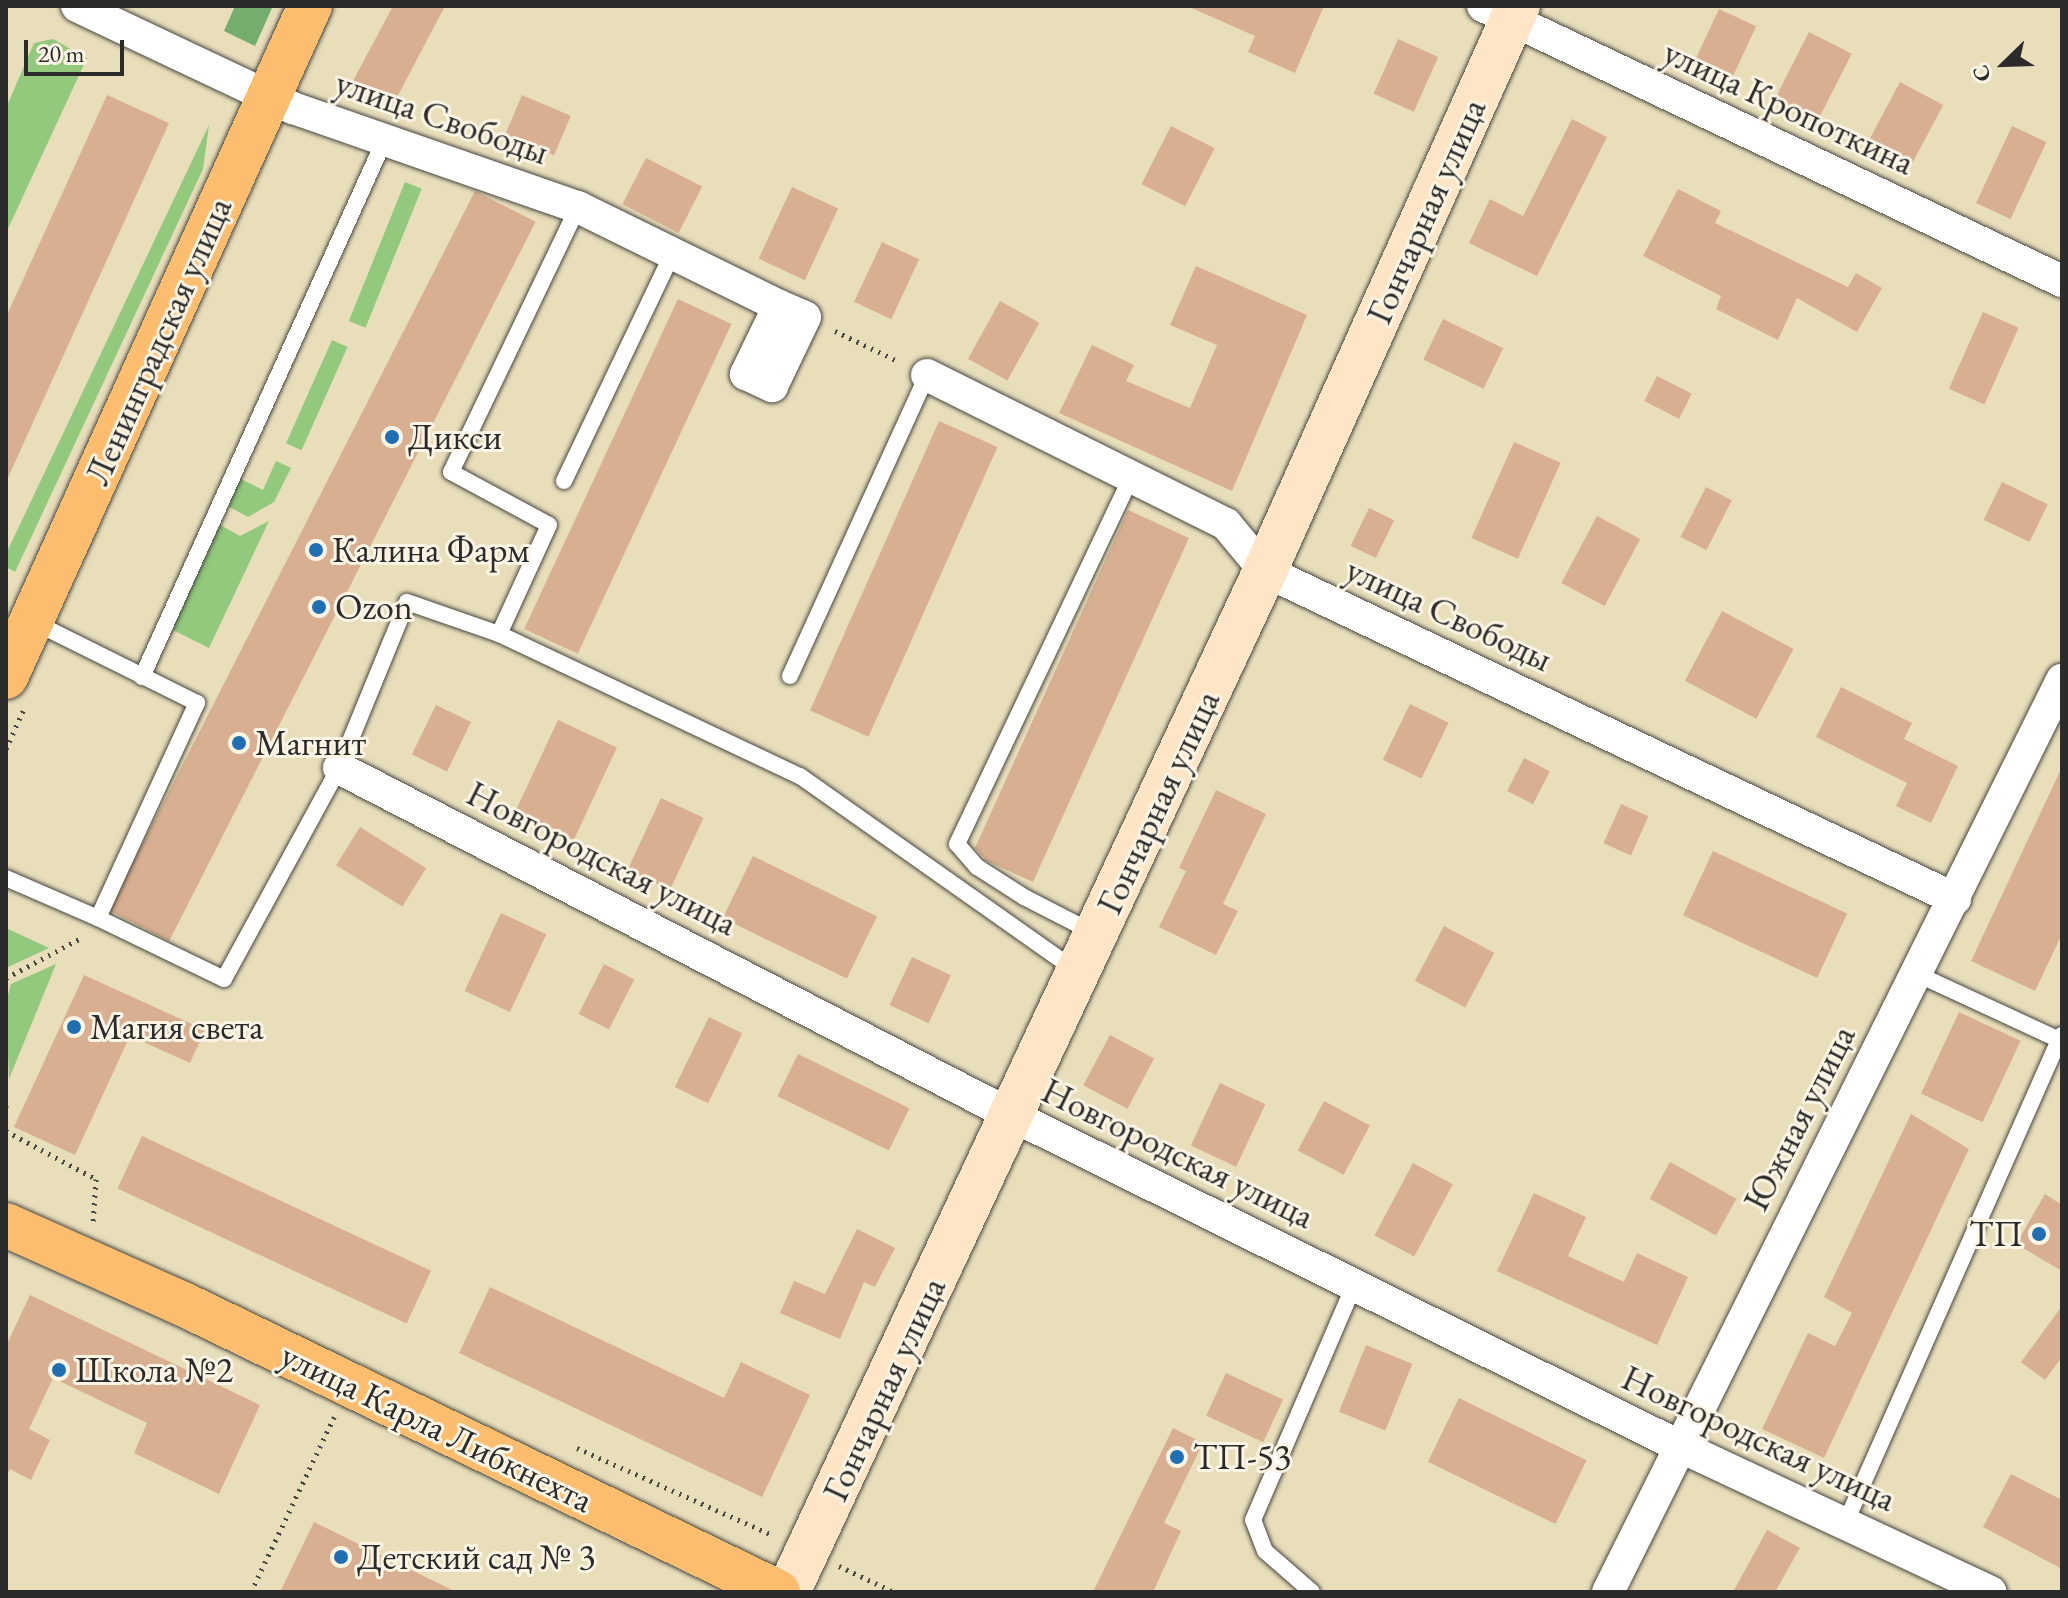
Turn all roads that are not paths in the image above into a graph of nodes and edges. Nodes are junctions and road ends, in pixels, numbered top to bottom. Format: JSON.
{"nodes":[{"id":1,"x":77,"y":6,"type":"edge"},
{"id":2,"x":310,"y":6,"type":"edge"},
{"id":3,"x":1504,"y":11,"type":"edge"},
{"id":4,"x":269,"y":97,"type":"junction"},
{"id":5,"x":385,"y":139,"type":"junction"},
{"id":6,"x":578,"y":207,"type":"junction"},
{"id":7,"x":673,"y":252,"type":"junction"},
{"id":8,"x":2062,"y":281,"type":"edge"},
{"id":9,"x":792,"y":311,"type":"road end"},
{"id":10,"x":927,"y":375,"type":"joint"},
{"id":11,"x":1131,"y":478,"type":"junction"},
{"id":12,"x":564,"y":481,"type":"dead end"},
{"id":13,"x":1265,"y":571,"type":"junction"},
{"id":14,"x":19,"y":615,"type":"edge"},
{"id":15,"x":499,"y":634,"type":"junction"},
{"id":16,"x":790,"y":676,"type":"dead end"},
{"id":17,"x":6,"y":677,"type":"edge"},
{"id":18,"x":142,"y":677,"type":"junction"},
{"id":19,"x":2062,"y":680,"type":"edge"},
{"id":20,"x":339,"y":768,"type":"junction"},
{"id":21,"x":6,"y":878,"type":"edge"},
{"id":22,"x":1955,"y":899,"type":"junction"},
{"id":23,"x":98,"y":918,"type":"junction"},
{"id":24,"x":1087,"y":953,"type":"junction"},
{"id":25,"x":1917,"y":974,"type":"junction"},
{"id":26,"x":2061,"y":1038,"type":"edge"},
{"id":27,"x":1013,"y":1116,"type":"junction"},
{"id":28,"x":6,"y":1225,"type":"edge"},
{"id":29,"x":1354,"y":1285,"type":"junction"},
{"id":30,"x":1679,"y":1446,"type":"junction"},
{"id":31,"x":1845,"y":1524,"type":"junction"},
{"id":32,"x":778,"y":1592,"type":"edge"},
{"id":33,"x":788,"y":1592,"type":"edge"},
{"id":34,"x":1312,"y":1592,"type":"edge"},
{"id":35,"x":1608,"y":1592,"type":"edge"},
{"id":36,"x":1990,"y":1592,"type":"edge"}],
"edges":[{"from":1,"to":4,"type":"street","name":"улица Свободы"},
{"from":2,"to":4,"type":"main road","name":"Ленинградская улица"},
{"from":3,"to":8,"type":"street","name":"улица Кропоткина"},
{"from":3,"to":13,"type":"street","name":"Гончарная улица"},
{"from":4,"to":5,"type":"street","name":"улица Свободы"},
{"from":4,"to":14,"type":"main road","name":"Ленинградская улица"},
{"from":5,"to":6,"type":"street","name":"улица Свободы"},
{"from":5,"to":18,"type":"lane"},
{"from":6,"to":7,"type":"street","name":"улица Свободы"},
{"from":6,"to":15,"type":"lane"},
{"from":7,"to":9,"type":"street","name":"улица Свободы"},
{"from":7,"to":12,"type":"lane"},
{"from":10,"to":11,"type":"street","name":"улица Свободы"},
{"from":10,"to":16,"type":"lane"},
{"from":11,"to":13,"type":"street","name":"улица Свободы"},
{"from":11,"to":24,"type":"lane"},
{"from":13,"to":22,"type":"street","name":"улица Свободы"},
{"from":13,"to":24,"type":"street","name":"Гончарная улица"},
{"from":14,"to":17,"type":"main road","name":"Ленинградская улица"},
{"from":14,"to":18,"type":"lane"},
{"from":15,"to":20,"type":"lane"},
{"from":15,"to":24,"type":"lane"},
{"from":18,"to":23,"type":"lane"},
{"from":19,"to":22,"type":"street","name":"Южная улица"},
{"from":20,"to":23,"type":"lane"},
{"from":20,"to":27,"type":"street","name":"Новгородская улица"},
{"from":21,"to":23,"type":"lane"},
{"from":22,"to":25,"type":"street","name":"Южная улица"},
{"from":24,"to":27,"type":"street","name":"Гончарная улица"},
{"from":25,"to":26,"type":"lane"},
{"from":25,"to":30,"type":"street","name":"Южная улица"},
{"from":26,"to":31,"type":"lane"},
{"from":27,"to":29,"type":"street","name":"Новгородская улица"},
{"from":27,"to":33,"type":"street","name":"Гончарная улица"},
{"from":28,"to":32,"type":"main road","name":"улица Карла Либкнехта"},
{"from":29,"to":30,"type":"street","name":"Новгородская улица"},
{"from":29,"to":34,"type":"lane"},
{"from":30,"to":31,"type":"street","name":"Новгородская улица"},
{"from":30,"to":35,"type":"street","name":"Южная улица"},
{"from":31,"to":36,"type":"street","name":"Новгородская улица"}]}
